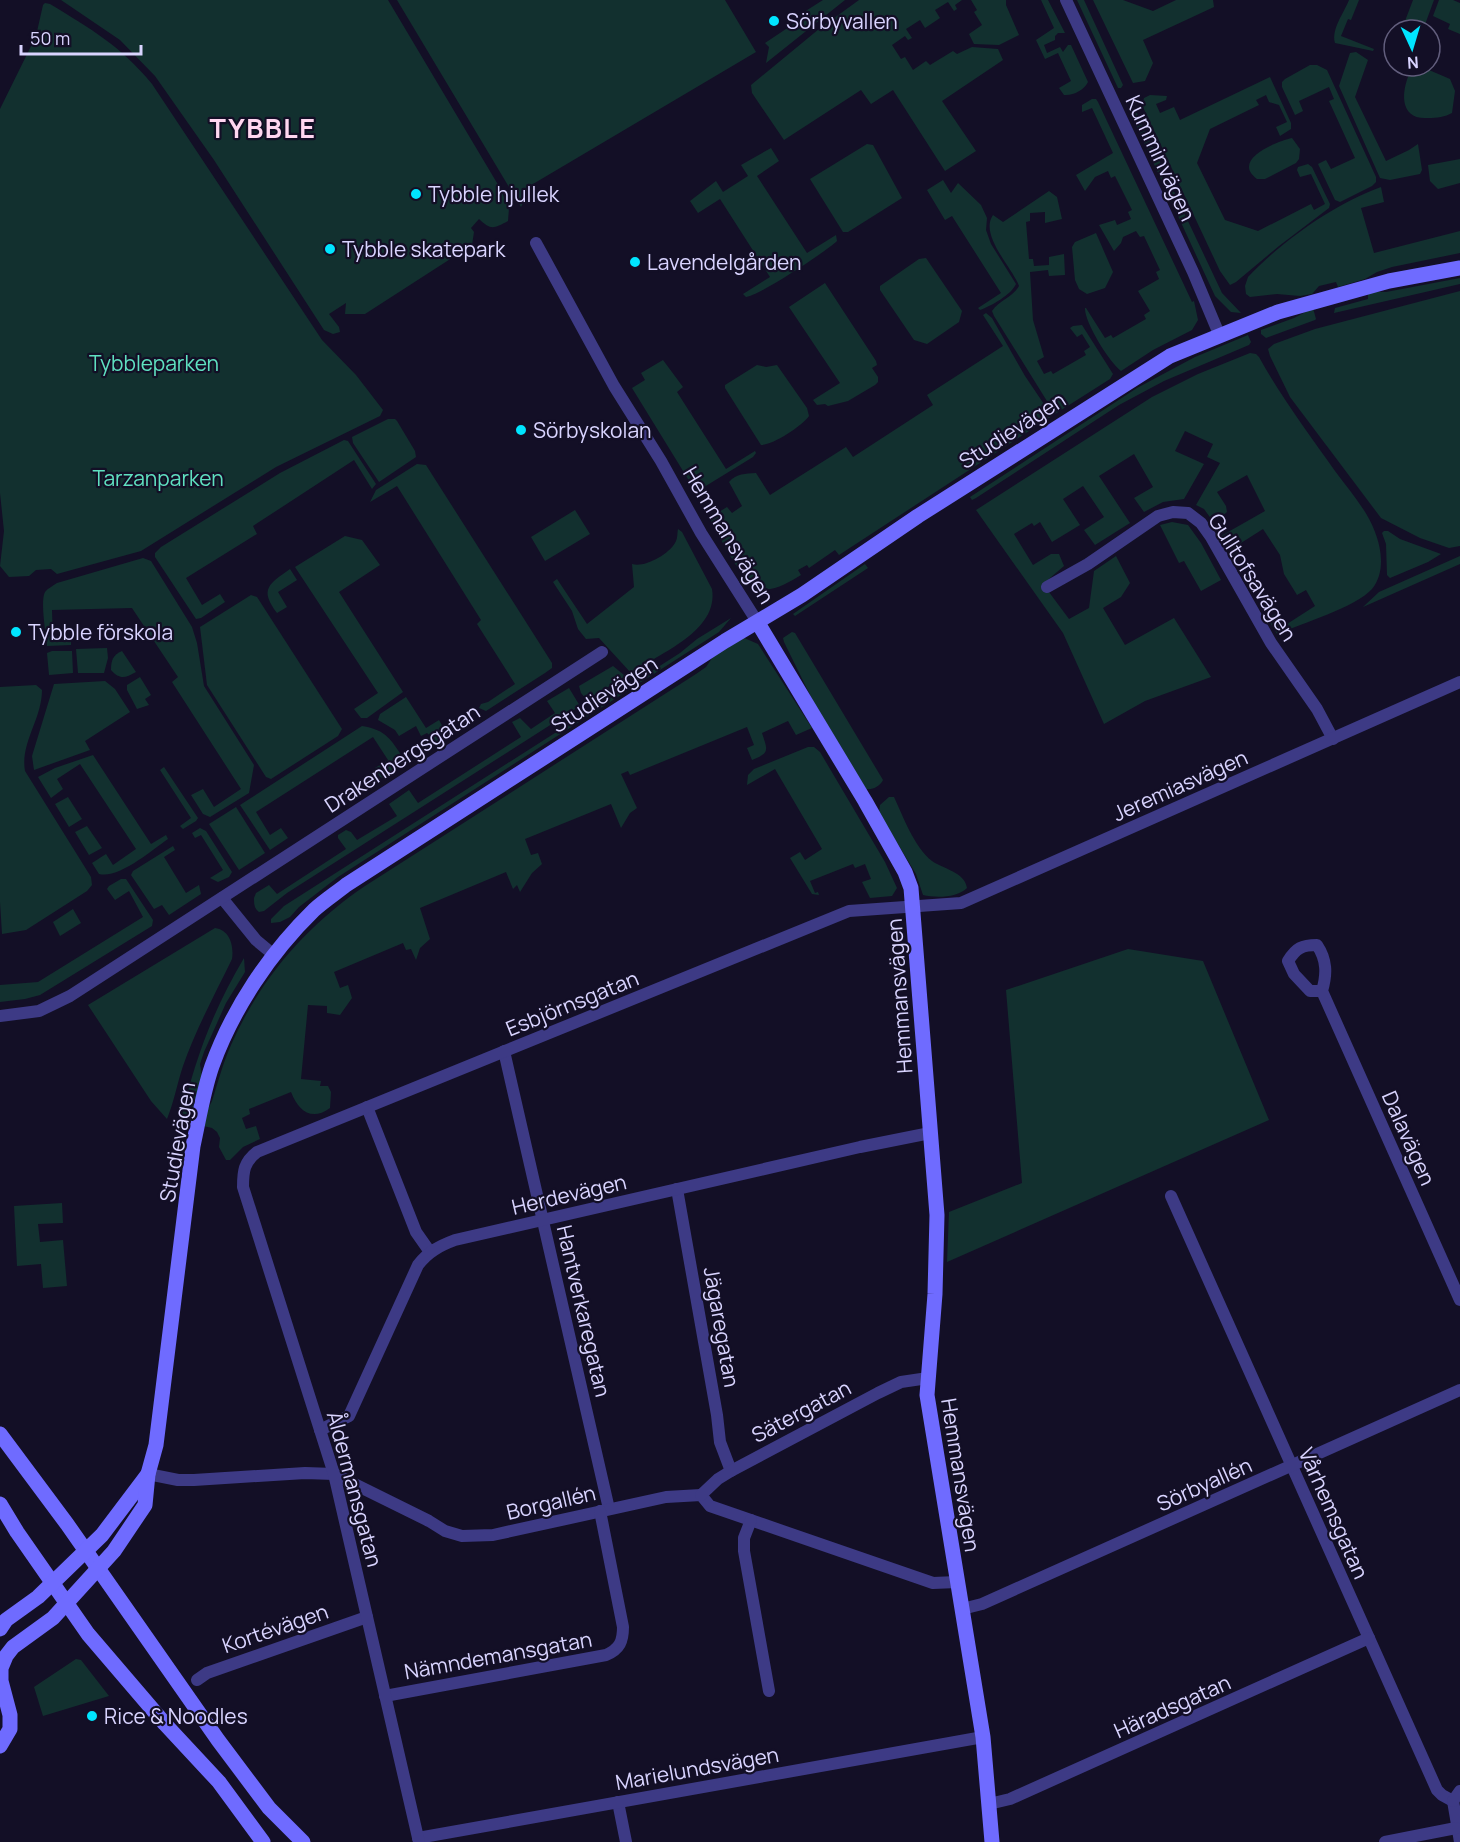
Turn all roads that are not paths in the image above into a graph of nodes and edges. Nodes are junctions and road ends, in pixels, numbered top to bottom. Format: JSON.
{"nodes":[{"id":1,"x":1066,"y":0,"type":"edge"},
{"id":2,"x":536,"y":243,"type":"dead end"},
{"id":3,"x":1460,"y":267,"type":"edge"},
{"id":4,"x":1219,"y":334,"type":"junction"},
{"id":5,"x":1047,"y":587,"type":"dead end"},
{"id":6,"x":758,"y":623,"type":"junction"},
{"id":7,"x":602,"y":652,"type":"dead end"},
{"id":8,"x":1460,"y":682,"type":"edge"},
{"id":9,"x":1333,"y":738,"type":"junction"},
{"id":10,"x":222,"y":898,"type":"junction"},
{"id":11,"x":913,"y":907,"type":"junction"},
{"id":12,"x":274,"y":956,"type":"junction"},
{"id":13,"x":1322,"y":991,"type":"dead end"},
{"id":14,"x":0,"y":1016,"type":"edge"},
{"id":15,"x":504,"y":1052,"type":"junction"},
{"id":16,"x":367,"y":1107,"type":"junction"},
{"id":17,"x":930,"y":1133,"type":"junction"},
{"id":18,"x":251,"y":1156,"type":"joint"},
{"id":19,"x":677,"y":1189,"type":"junction"},
{"id":20,"x":1171,"y":1196,"type":"dead end"},
{"id":21,"x":543,"y":1220,"type":"junction"},
{"id":22,"x":430,"y":1252,"type":"junction"},
{"id":23,"x":1460,"y":1300,"type":"edge"},
{"id":24,"x":928,"y":1378,"type":"junction"},
{"id":25,"x":1460,"y":1390,"type":"edge"},
{"id":26,"x":320,"y":1430,"type":"junction"},
{"id":27,"x":0,"y":1434,"type":"edge"},
{"id":28,"x":1292,"y":1466,"type":"junction"},
{"id":29,"x":731,"y":1471,"type":"junction"},
{"id":30,"x":148,"y":1474,"type":"junction"},
{"id":31,"x":334,"y":1474,"type":"junction"},
{"id":32,"x":701,"y":1495,"type":"junction"},
{"id":33,"x":0,"y":1503,"type":"edge"},
{"id":34,"x":604,"y":1510,"type":"junction"},
{"id":35,"x":751,"y":1520,"type":"junction"},
{"id":36,"x":85,"y":1551,"type":"junction"},
{"id":37,"x":98,"y":1569,"type":"junction"},
{"id":38,"x":52,"y":1582,"type":"junction"},
{"id":39,"x":957,"y":1582,"type":"junction"},
{"id":40,"x":67,"y":1603,"type":"junction"},
{"id":41,"x":962,"y":1609,"type":"junction"},
{"id":42,"x":367,"y":1617,"type":"junction"},
{"id":43,"x":2,"y":1624,"type":"edge"},
{"id":44,"x":1369,"y":1638,"type":"junction"},
{"id":45,"x":0,"y":1667,"type":"edge"},
{"id":46,"x":197,"y":1680,"type":"dead end"},
{"id":47,"x":769,"y":1691,"type":"dead end"},
{"id":48,"x":385,"y":1696,"type":"junction"},
{"id":49,"x":983,"y":1737,"type":"junction"},
{"id":50,"x":0,"y":1743,"type":"edge"},
{"id":51,"x":1456,"y":1796,"type":"edge"},
{"id":52,"x":618,"y":1802,"type":"junction"},
{"id":53,"x":989,"y":1804,"type":"junction"},
{"id":54,"x":1456,"y":1828,"type":"junction"},
{"id":55,"x":418,"y":1840,"type":"edge"},
{"id":56,"x":263,"y":1842,"type":"edge"},
{"id":57,"x":303,"y":1842,"type":"edge"},
{"id":58,"x":626,"y":1842,"type":"edge"},
{"id":59,"x":992,"y":1842,"type":"edge"},
{"id":60,"x":1385,"y":1842,"type":"edge"},
{"id":61,"x":1460,"y":1842,"type":"edge"}],
"edges":[{"from":1,"to":4,"type":"street","name":"Kumminvägen"},
{"from":2,"to":6,"type":"street","name":"Hemmansvägen"},
{"from":3,"to":4,"type":"street","name":"Studievägen"},
{"from":4,"to":6,"type":"street","name":"Studievägen"},
{"from":5,"to":9,"type":"street","name":"Gulltofsavägen"},
{"from":6,"to":11,"type":"street","name":"Hemmansvägen"},
{"from":6,"to":12,"type":"street","name":"Studievägen"},
{"from":7,"to":10,"type":"street","name":"Drakenbergsgatan"},
{"from":8,"to":9,"type":"street","name":"Jeremiasvägen"},
{"from":9,"to":11,"type":"street","name":"Jeremiasvägen"},
{"from":10,"to":12,"type":"street"},
{"from":10,"to":14,"type":"street","name":"Drakenbergsgatan"},
{"from":11,"to":15,"type":"street","name":"Esbjörnsgatan"},
{"from":11,"to":17,"type":"street","name":"Hemmansvägen"},
{"from":12,"to":30,"type":"street","name":"Studievägen"},
{"from":13,"to":23,"type":"street","name":"Dalavägen"},
{"from":15,"to":16,"type":"street","name":"Esbjörnsgatan"},
{"from":15,"to":21,"type":"street","name":"Hantverkaregatan"},
{"from":16,"to":18,"type":"street","name":"Esbjörnsgatan"},
{"from":16,"to":22,"type":"street"},
{"from":17,"to":19,"type":"street","name":"Herdevägen"},
{"from":17,"to":24,"type":"street","name":"Hemmansvägen"},
{"from":18,"to":26,"type":"street","name":"Åldermansgatan"},
{"from":19,"to":21,"type":"street","name":"Herdevägen"},
{"from":19,"to":29,"type":"street","name":"Jägaregatan"},
{"from":20,"to":28,"type":"street","name":"Vårhemsgatan"},
{"from":21,"to":22,"type":"street","name":"Herdevägen"},
{"from":21,"to":34,"type":"street","name":"Hantverkaregatan"},
{"from":22,"to":26,"type":"street","name":"Herdevägen"},
{"from":24,"to":29,"type":"street","name":"Sätergatan"},
{"from":24,"to":39,"type":"street","name":"Hemmansvägen"},
{"from":25,"to":28,"type":"street","name":"Sörbyallén"},
{"from":26,"to":31,"type":"street","name":"Åldermansgatan"},
{"from":27,"to":36,"type":"street"},
{"from":28,"to":41,"type":"street","name":"Sörbyallén"},
{"from":28,"to":44,"type":"street","name":"Vårhemsgatan"},
{"from":29,"to":32,"type":"street","name":"Sätergatan"},
{"from":30,"to":31,"type":"street","name":"Borgallén"},
{"from":30,"to":36,"type":"street","name":"Studievägen"},
{"from":30,"to":37,"type":"street","name":"Studievägen"},
{"from":31,"to":34,"type":"street","name":"Borgallén"},
{"from":31,"to":42,"type":"street","name":"Åldermansgatan"},
{"from":32,"to":34,"type":"street","name":"Borgallén"},
{"from":32,"to":35,"type":"street"},
{"from":33,"to":38,"type":"street"},
{"from":34,"to":48,"type":"street","name":"Nämndemansgatan"},
{"from":35,"to":39,"type":"street"},
{"from":35,"to":47,"type":"street"},
{"from":36,"to":37,"type":"street"},
{"from":36,"to":38,"type":"street","name":"Studievägen"},
{"from":37,"to":40,"type":"street","name":"Studievägen"},
{"from":37,"to":57,"type":"street"},
{"from":38,"to":40,"type":"street"},
{"from":38,"to":43,"type":"street","name":"Studievägen"},
{"from":39,"to":41,"type":"street","name":"Hemmansvägen"},
{"from":40,"to":45,"type":"street","name":"Studievägen"},
{"from":40,"to":56,"type":"street"},
{"from":41,"to":49,"type":"street","name":"Hemmansvägen"},
{"from":42,"to":46,"type":"street","name":"Kortévägen"},
{"from":42,"to":48,"type":"street","name":"Åldermansgatan"},
{"from":44,"to":51,"type":"street","name":"Vårhemsgatan"},
{"from":44,"to":53,"type":"street","name":"Häradsgatan"},
{"from":45,"to":50,"type":"street"},
{"from":48,"to":55,"type":"street","name":"Åldermansgatan"},
{"from":49,"to":52,"type":"street","name":"Marielundsvägen"},
{"from":49,"to":53,"type":"street","name":"Hemmansvägen"},
{"from":51,"to":54,"type":"street","name":"Vårhemsgatan"},
{"from":52,"to":55,"type":"street","name":"Marielundsvägen"},
{"from":52,"to":58,"type":"street"},
{"from":53,"to":59,"type":"street","name":"Hemmansvägen"},
{"from":54,"to":60,"type":"street"},
{"from":54,"to":61,"type":"street","name":"Vårhemsgatan"}]}
